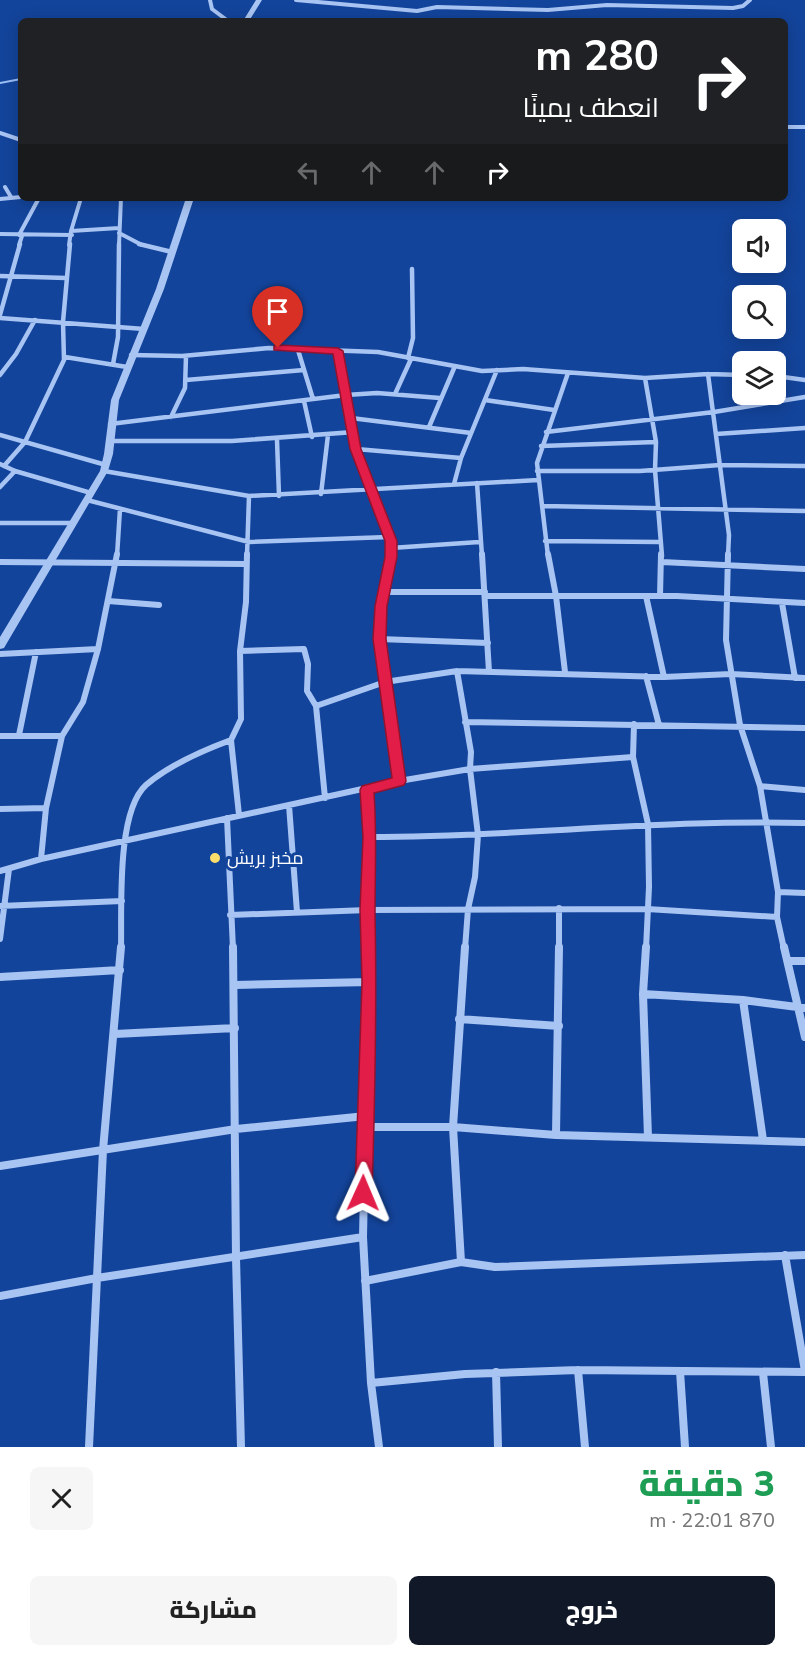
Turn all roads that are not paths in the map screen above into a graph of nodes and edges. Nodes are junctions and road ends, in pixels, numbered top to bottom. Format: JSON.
{"nodes":[{"id":1,"x":210,"y":0,"type":"edge"},
{"id":2,"x":259,"y":0,"type":"edge"},
{"id":3,"x":296,"y":0,"type":"edge"},
{"id":4,"x":750,"y":0,"type":"edge"},
{"id":5,"x":224,"y":18,"type":"edge"},
{"id":6,"x":248,"y":18,"type":"edge"},
{"id":7,"x":788,"y":127,"type":"edge"},
{"id":8,"x":805,"y":127,"type":"edge"},
{"id":9,"x":0,"y":133,"type":"edge"},
{"id":10,"x":6,"y":136,"type":"junction"},
{"id":11,"x":0,"y":139,"type":"edge"},
{"id":12,"x":18,"y":139,"type":"edge"},
{"id":13,"x":5,"y":187,"type":"dead end"},
{"id":14,"x":11,"y":196,"type":"junction"},
{"id":15,"x":18,"y":197,"type":"edge"},
{"id":16,"x":0,"y":199,"type":"edge"},
{"id":17,"x":37,"y":201,"type":"edge"},
{"id":18,"x":80,"y":201,"type":"edge"},
{"id":19,"x":121,"y":201,"type":"edge"},
{"id":20,"x":188,"y":201,"type":"edge"},
{"id":21,"x":119,"y":231,"type":"junction"},
{"id":22,"x":72,"y":233,"type":"junction"},
{"id":23,"x":0,"y":234,"type":"edge"},
{"id":24,"x":20,"y":235,"type":"junction"},
{"id":25,"x":172,"y":252,"type":"junction"},
{"id":26,"x":412,"y":269,"type":"dead end"},
{"id":27,"x":0,"y":276,"type":"edge"},
{"id":28,"x":12,"y":277,"type":"junction"},
{"id":29,"x":66,"y":278,"type":"junction"},
{"id":30,"x":0,"y":316,"type":"edge"},
{"id":31,"x":35,"y":320,"type":"junction"},
{"id":32,"x":63,"y":322,"type":"junction"},
{"id":33,"x":118,"y":326,"type":"junction"},
{"id":34,"x":144,"y":328,"type":"junction"},
{"id":35,"x":298,"y":350,"type":"junction"},
{"id":36,"x":338,"y":351,"type":"junction"},
{"id":37,"x":131,"y":355,"type":"junction"},
{"id":38,"x":186,"y":356,"type":"junction"},
{"id":39,"x":65,"y":357,"type":"junction"},
{"id":40,"x":410,"y":358,"type":"junction"},
{"id":41,"x":112,"y":364,"type":"junction"},
{"id":42,"x":455,"y":366,"type":"junction"},
{"id":43,"x":127,"y":367,"type":"junction"},
{"id":44,"x":304,"y":370,"type":"junction"},
{"id":45,"x":497,"y":370,"type":"junction"},
{"id":46,"x":568,"y":373,"type":"junction"},
{"id":47,"x":708,"y":374,"type":"junction"},
{"id":48,"x":0,"y":375,"type":"edge"},
{"id":49,"x":732,"y":375,"type":"edge"},
{"id":50,"x":786,"y":377,"type":"edge"},
{"id":51,"x":645,"y":378,"type":"junction"},
{"id":52,"x":186,"y":380,"type":"junction"},
{"id":53,"x":805,"y":380,"type":"edge"},
{"id":54,"x":395,"y":394,"type":"junction"},
{"id":55,"x":346,"y":395,"type":"junction"},
{"id":56,"x":805,"y":397,"type":"edge"},
{"id":57,"x":440,"y":398,"type":"junction"},
{"id":58,"x":313,"y":399,"type":"junction"},
{"id":59,"x":304,"y":400,"type":"junction"},
{"id":60,"x":485,"y":400,"type":"junction"},
{"id":61,"x":554,"y":410,"type":"junction"},
{"id":62,"x":714,"y":412,"type":"junction"},
{"id":63,"x":171,"y":417,"type":"junction"},
{"id":64,"x":351,"y":418,"type":"junction"},
{"id":65,"x":652,"y":419,"type":"junction"},
{"id":66,"x":110,"y":424,"type":"junction"},
{"id":67,"x":429,"y":428,"type":"junction"},
{"id":68,"x":805,"y":428,"type":"edge"},
{"id":69,"x":354,"y":432,"type":"junction"},
{"id":70,"x":546,"y":432,"type":"junction"},
{"id":71,"x":471,"y":433,"type":"junction"},
{"id":72,"x":716,"y":434,"type":"junction"},
{"id":73,"x":0,"y":435,"type":"edge"},
{"id":74,"x":328,"y":435,"type":"junction"},
{"id":75,"x":312,"y":437,"type":"junction"},
{"id":76,"x":109,"y":441,"type":"junction"},
{"id":77,"x":277,"y":441,"type":"junction"},
{"id":78,"x":25,"y":442,"type":"junction"},
{"id":79,"x":656,"y":442,"type":"junction"},
{"id":80,"x":541,"y":446,"type":"junction"},
{"id":81,"x":356,"y":449,"type":"junction"},
{"id":82,"x":461,"y":458,"type":"junction"},
{"id":83,"x":2,"y":465,"type":"edge"},
{"id":84,"x":720,"y":465,"type":"junction"},
{"id":85,"x":805,"y":466,"type":"edge"},
{"id":86,"x":105,"y":468,"type":"junction"},
{"id":87,"x":655,"y":470,"type":"junction"},
{"id":88,"x":15,"y":471,"type":"junction"},
{"id":89,"x":537,"y":471,"type":"junction"},
{"id":90,"x":538,"y":480,"type":"junction"},
{"id":91,"x":477,"y":483,"type":"junction"},
{"id":92,"x":454,"y":484,"type":"junction"},
{"id":93,"x":0,"y":487,"type":"edge"},
{"id":94,"x":371,"y":490,"type":"junction"},
{"id":95,"x":321,"y":494,"type":"junction"},
{"id":96,"x":249,"y":496,"type":"junction"},
{"id":97,"x":279,"y":496,"type":"junction"},
{"id":98,"x":89,"y":497,"type":"junction"},
{"id":99,"x":543,"y":506,"type":"junction"},
{"id":100,"x":657,"y":507,"type":"junction"},
{"id":101,"x":120,"y":509,"type":"junction"},
{"id":102,"x":725,"y":510,"type":"junction"},
{"id":103,"x":805,"y":511,"type":"edge"},
{"id":104,"x":74,"y":522,"type":"junction"},
{"id":105,"x":0,"y":523,"type":"edge"},
{"id":106,"x":389,"y":537,"type":"junction"},
{"id":107,"x":249,"y":542,"type":"junction"},
{"id":108,"x":479,"y":542,"type":"junction"},
{"id":109,"x":545,"y":542,"type":"junction"},
{"id":110,"x":659,"y":543,"type":"junction"},
{"id":111,"x":391,"y":548,"type":"junction"},
{"id":112,"x":0,"y":562,"type":"edge"},
{"id":113,"x":662,"y":562,"type":"junction"},
{"id":114,"x":50,"y":563,"type":"junction"},
{"id":115,"x":246,"y":564,"type":"junction"},
{"id":116,"x":728,"y":564,"type":"junction"},
{"id":117,"x":116,"y":565,"type":"junction"},
{"id":118,"x":805,"y":569,"type":"edge"},
{"id":119,"x":383,"y":592,"type":"junction"},
{"id":120,"x":485,"y":594,"type":"junction"},
{"id":121,"x":556,"y":596,"type":"junction"},
{"id":122,"x":646,"y":596,"type":"junction"},
{"id":123,"x":660,"y":596,"type":"junction"},
{"id":124,"x":726,"y":598,"type":"junction"},
{"id":125,"x":108,"y":600,"type":"junction"},
{"id":126,"x":782,"y":603,"type":"junction"},
{"id":127,"x":805,"y":603,"type":"edge"},
{"id":128,"x":159,"y":604,"type":"dead end"},
{"id":129,"x":380,"y":639,"type":"junction"},
{"id":130,"x":488,"y":643,"type":"junction"},
{"id":131,"x":0,"y":645,"type":"edge"},
{"id":132,"x":98,"y":649,"type":"junction"},
{"id":133,"x":240,"y":651,"type":"junction"},
{"id":134,"x":36,"y":652,"type":"junction"},
{"id":135,"x":0,"y":654,"type":"edge"},
{"id":136,"x":457,"y":671,"type":"junction"},
{"id":137,"x":489,"y":672,"type":"junction"},
{"id":138,"x":565,"y":672,"type":"junction"},
{"id":139,"x":731,"y":674,"type":"junction"},
{"id":140,"x":646,"y":676,"type":"junction"},
{"id":141,"x":664,"y":676,"type":"junction"},
{"id":142,"x":795,"y":678,"type":"junction"},
{"id":143,"x":805,"y":678,"type":"edge"},
{"id":144,"x":385,"y":682,"type":"junction"},
{"id":145,"x":316,"y":706,"type":"junction"},
{"id":146,"x":465,"y":722,"type":"junction"},
{"id":147,"x":633,"y":724,"type":"junction"},
{"id":148,"x":659,"y":725,"type":"junction"},
{"id":149,"x":740,"y":725,"type":"junction"},
{"id":150,"x":805,"y":728,"type":"edge"},
{"id":151,"x":19,"y":735,"type":"junction"},
{"id":152,"x":0,"y":736,"type":"edge"},
{"id":153,"x":62,"y":736,"type":"junction"},
{"id":154,"x":231,"y":740,"type":"junction"},
{"id":155,"x":633,"y":757,"type":"junction"},
{"id":156,"x":470,"y":769,"type":"junction"},
{"id":157,"x":399,"y":781,"type":"junction"},
{"id":158,"x":760,"y":786,"type":"junction"},
{"id":159,"x":367,"y":790,"type":"junction"},
{"id":160,"x":805,"y":790,"type":"edge"},
{"id":161,"x":325,"y":798,"type":"junction"},
{"id":162,"x":289,"y":805,"type":"junction"},
{"id":163,"x":46,"y":808,"type":"junction"},
{"id":164,"x":0,"y":809,"type":"edge"},
{"id":165,"x":239,"y":815,"type":"junction"},
{"id":166,"x":227,"y":818,"type":"junction"},
{"id":167,"x":765,"y":821,"type":"junction"},
{"id":168,"x":805,"y":823,"type":"edge"},
{"id":169,"x":648,"y":824,"type":"junction"},
{"id":170,"x":478,"y":835,"type":"junction"},
{"id":171,"x":370,"y":837,"type":"junction"},
{"id":172,"x":124,"y":840,"type":"junction"},
{"id":173,"x":41,"y":859,"type":"junction"},
{"id":174,"x":9,"y":869,"type":"junction"},
{"id":175,"x":0,"y":871,"type":"edge"},
{"id":176,"x":778,"y":892,"type":"junction"},
{"id":177,"x":805,"y":893,"type":"edge"},
{"id":178,"x":122,"y":900,"type":"junction"},
{"id":179,"x":3,"y":905,"type":"edge"},
{"id":180,"x":559,"y":908,"type":"junction"},
{"id":181,"x":468,"y":909,"type":"junction"},
{"id":182,"x":647,"y":909,"type":"junction"},
{"id":183,"x":368,"y":910,"type":"junction"},
{"id":184,"x":297,"y":912,"type":"junction"},
{"id":185,"x":230,"y":915,"type":"junction"},
{"id":186,"x":777,"y":917,"type":"junction"},
{"id":187,"x":0,"y":939,"type":"edge"},
{"id":188,"x":788,"y":961,"type":"junction"},
{"id":189,"x":805,"y":961,"type":"edge"},
{"id":190,"x":120,"y":970,"type":"junction"},
{"id":191,"x":0,"y":977,"type":"edge"},
{"id":192,"x":369,"y":982,"type":"junction"},
{"id":193,"x":235,"y":985,"type":"junction"},
{"id":194,"x":643,"y":994,"type":"junction"},
{"id":195,"x":743,"y":1000,"type":"junction"},
{"id":196,"x":802,"y":1007,"type":"edge"},
{"id":197,"x":459,"y":1019,"type":"junction"},
{"id":198,"x":559,"y":1026,"type":"junction"},
{"id":199,"x":235,"y":1028,"type":"junction"},
{"id":200,"x":115,"y":1034,"type":"junction"},
{"id":201,"x":805,"y":1037,"type":"edge"},
{"id":202,"x":366,"y":1116,"type":"junction"},
{"id":203,"x":364,"y":1127,"type":"junction"},
{"id":204,"x":453,"y":1128,"type":"junction"},
{"id":205,"x":236,"y":1130,"type":"junction"},
{"id":206,"x":556,"y":1135,"type":"junction"},
{"id":207,"x":648,"y":1137,"type":"junction"},
{"id":208,"x":764,"y":1140,"type":"junction"},
{"id":209,"x":805,"y":1142,"type":"edge"},
{"id":210,"x":104,"y":1150,"type":"junction"},
{"id":211,"x":0,"y":1166,"type":"edge"},
{"id":212,"x":363,"y":1237,"type":"junction"},
{"id":213,"x":785,"y":1255,"type":"junction"},
{"id":214,"x":805,"y":1255,"type":"edge"},
{"id":215,"x":236,"y":1258,"type":"junction"},
{"id":216,"x":461,"y":1262,"type":"junction"},
{"id":217,"x":98,"y":1278,"type":"junction"},
{"id":218,"x":365,"y":1281,"type":"junction"},
{"id":219,"x":0,"y":1296,"type":"edge"},
{"id":220,"x":578,"y":1370,"type":"junction"},
{"id":221,"x":680,"y":1371,"type":"junction"},
{"id":222,"x":805,"y":1371,"type":"edge"},
{"id":223,"x":496,"y":1372,"type":"junction"},
{"id":224,"x":763,"y":1373,"type":"junction"},
{"id":225,"x":371,"y":1383,"type":"junction"},
{"id":226,"x":89,"y":1447,"type":"edge"},
{"id":227,"x":241,"y":1447,"type":"edge"},
{"id":228,"x":379,"y":1447,"type":"edge"},
{"id":229,"x":498,"y":1447,"type":"edge"},
{"id":230,"x":585,"y":1447,"type":"edge"},
{"id":231,"x":685,"y":1447,"type":"edge"},
{"id":232,"x":771,"y":1447,"type":"edge"}],
"edges":[{"from":1,"to":5,"type":"street"},
{"from":2,"to":6,"type":"street"},
{"from":3,"to":4,"type":"street"},
{"from":7,"to":8,"type":"street"},
{"from":9,"to":10,"type":"street"},
{"from":10,"to":11,"type":"street"},
{"from":10,"to":12,"type":"street"},
{"from":13,"to":14,"type":"street"},
{"from":14,"to":15,"type":"street"},
{"from":14,"to":16,"type":"street"},
{"from":17,"to":24,"type":"street"},
{"from":18,"to":22,"type":"street"},
{"from":19,"to":21,"type":"street"},
{"from":20,"to":25,"type":"street"},
{"from":21,"to":22,"type":"street"},
{"from":21,"to":25,"type":"street"},
{"from":21,"to":33,"type":"street"},
{"from":22,"to":24,"type":"street"},
{"from":22,"to":29,"type":"street"},
{"from":23,"to":24,"type":"street"},
{"from":24,"to":28,"type":"street"},
{"from":25,"to":34,"type":"street"},
{"from":26,"to":40,"type":"street"},
{"from":27,"to":28,"type":"street"},
{"from":28,"to":29,"type":"street"},
{"from":28,"to":30,"type":"street"},
{"from":29,"to":32,"type":"street"},
{"from":30,"to":31,"type":"street"},
{"from":31,"to":32,"type":"street"},
{"from":31,"to":48,"type":"street"},
{"from":32,"to":33,"type":"street"},
{"from":32,"to":39,"type":"street"},
{"from":33,"to":34,"type":"street"},
{"from":33,"to":41,"type":"street"},
{"from":34,"to":37,"type":"street"},
{"from":35,"to":36,"type":"street"},
{"from":35,"to":38,"type":"street"},
{"from":35,"to":44,"type":"street"},
{"from":36,"to":40,"type":"street"},
{"from":36,"to":55,"type":"street"},
{"from":37,"to":38,"type":"street"},
{"from":37,"to":43,"type":"street"},
{"from":38,"to":52,"type":"street"},
{"from":39,"to":41,"type":"street"},
{"from":39,"to":78,"type":"street"},
{"from":40,"to":42,"type":"street"},
{"from":40,"to":54,"type":"street"},
{"from":41,"to":43,"type":"street"},
{"from":42,"to":45,"type":"street"},
{"from":42,"to":57,"type":"street"},
{"from":43,"to":66,"type":"street"},
{"from":44,"to":52,"type":"street"},
{"from":44,"to":58,"type":"street"},
{"from":45,"to":46,"type":"street"},
{"from":45,"to":60,"type":"street"},
{"from":46,"to":51,"type":"street"},
{"from":46,"to":61,"type":"street"},
{"from":47,"to":49,"type":"street"},
{"from":47,"to":51,"type":"street"},
{"from":47,"to":62,"type":"street"},
{"from":50,"to":53,"type":"street"},
{"from":51,"to":65,"type":"street"},
{"from":52,"to":63,"type":"street"},
{"from":54,"to":55,"type":"street"},
{"from":54,"to":57,"type":"street"},
{"from":55,"to":58,"type":"street"},
{"from":55,"to":64,"type":"street"},
{"from":56,"to":62,"type":"street"},
{"from":57,"to":67,"type":"street"},
{"from":58,"to":59,"type":"street"},
{"from":59,"to":63,"type":"street"},
{"from":59,"to":75,"type":"street"},
{"from":60,"to":61,"type":"street"},
{"from":60,"to":71,"type":"street"},
{"from":61,"to":70,"type":"street"},
{"from":62,"to":65,"type":"street"},
{"from":62,"to":72,"type":"street"},
{"from":63,"to":66,"type":"street"},
{"from":64,"to":67,"type":"street"},
{"from":64,"to":69,"type":"street"},
{"from":65,"to":70,"type":"street"},
{"from":65,"to":79,"type":"street"},
{"from":66,"to":76,"type":"street"},
{"from":67,"to":71,"type":"street"},
{"from":68,"to":72,"type":"street"},
{"from":69,"to":74,"type":"street"},
{"from":69,"to":81,"type":"street"},
{"from":70,"to":80,"type":"street"},
{"from":71,"to":82,"type":"street"},
{"from":72,"to":84,"type":"street"},
{"from":73,"to":78,"type":"street"},
{"from":74,"to":75,"type":"street"},
{"from":74,"to":95,"type":"street"},
{"from":75,"to":77,"type":"street"},
{"from":76,"to":77,"type":"street"},
{"from":76,"to":86,"type":"street"},
{"from":77,"to":97,"type":"street"},
{"from":78,"to":83,"type":"street"},
{"from":78,"to":86,"type":"street"},
{"from":79,"to":80,"type":"street"},
{"from":79,"to":87,"type":"street"},
{"from":80,"to":89,"type":"street"},
{"from":81,"to":82,"type":"street"},
{"from":81,"to":94,"type":"street"},
{"from":82,"to":92,"type":"street"},
{"from":83,"to":88,"type":"street"},
{"from":84,"to":85,"type":"street"},
{"from":84,"to":87,"type":"street"},
{"from":84,"to":102,"type":"street"},
{"from":86,"to":96,"type":"street"},
{"from":86,"to":98,"type":"street"},
{"from":87,"to":89,"type":"street"},
{"from":87,"to":100,"type":"street"},
{"from":88,"to":93,"type":"street"},
{"from":88,"to":98,"type":"street"},
{"from":89,"to":90,"type":"street"},
{"from":90,"to":91,"type":"street"},
{"from":90,"to":99,"type":"street"},
{"from":91,"to":92,"type":"street"},
{"from":91,"to":108,"type":"street"},
{"from":92,"to":94,"type":"street"},
{"from":94,"to":95,"type":"street"},
{"from":94,"to":106,"type":"street"},
{"from":95,"to":97,"type":"street"},
{"from":96,"to":97,"type":"street"},
{"from":96,"to":107,"type":"street"},
{"from":98,"to":101,"type":"street"},
{"from":98,"to":104,"type":"street"},
{"from":99,"to":100,"type":"street"},
{"from":99,"to":109,"type":"street"},
{"from":100,"to":102,"type":"street"},
{"from":100,"to":110,"type":"street"},
{"from":101,"to":107,"type":"street"},
{"from":101,"to":117,"type":"street"},
{"from":102,"to":103,"type":"street"},
{"from":102,"to":116,"type":"street"},
{"from":104,"to":105,"type":"street"},
{"from":104,"to":114,"type":"street"},
{"from":106,"to":107,"type":"street"},
{"from":106,"to":111,"type":"street"},
{"from":107,"to":115,"type":"street"},
{"from":108,"to":111,"type":"street"},
{"from":108,"to":120,"type":"street"},
{"from":109,"to":110,"type":"street"},
{"from":109,"to":121,"type":"street"},
{"from":110,"to":113,"type":"street"},
{"from":111,"to":119,"type":"street"},
{"from":112,"to":114,"type":"street"},
{"from":113,"to":116,"type":"street"},
{"from":113,"to":123,"type":"street"},
{"from":114,"to":117,"type":"street"},
{"from":114,"to":131,"type":"street"},
{"from":115,"to":117,"type":"street"},
{"from":115,"to":133,"type":"street"},
{"from":116,"to":118,"type":"street"},
{"from":116,"to":124,"type":"street"},
{"from":117,"to":125,"type":"street"},
{"from":119,"to":120,"type":"street"},
{"from":119,"to":129,"type":"street"},
{"from":120,"to":121,"type":"street"},
{"from":120,"to":130,"type":"street"},
{"from":121,"to":122,"type":"street"},
{"from":121,"to":138,"type":"street"},
{"from":122,"to":123,"type":"street"},
{"from":122,"to":141,"type":"street"},
{"from":123,"to":124,"type":"street"},
{"from":124,"to":126,"type":"street"},
{"from":124,"to":139,"type":"street"},
{"from":125,"to":128,"type":"street"},
{"from":125,"to":132,"type":"street"},
{"from":126,"to":127,"type":"street"},
{"from":126,"to":142,"type":"street"},
{"from":129,"to":130,"type":"street"},
{"from":129,"to":144,"type":"street"},
{"from":130,"to":137,"type":"street"},
{"from":132,"to":134,"type":"street"},
{"from":132,"to":153,"type":"street"},
{"from":133,"to":145,"type":"street"},
{"from":133,"to":154,"type":"street"},
{"from":134,"to":135,"type":"street"},
{"from":134,"to":151,"type":"street"},
{"from":136,"to":137,"type":"street"},
{"from":136,"to":144,"type":"street"},
{"from":136,"to":146,"type":"street"},
{"from":137,"to":138,"type":"street"},
{"from":138,"to":140,"type":"street"},
{"from":139,"to":141,"type":"street"},
{"from":139,"to":142,"type":"street"},
{"from":139,"to":149,"type":"street"},
{"from":140,"to":141,"type":"street"},
{"from":140,"to":148,"type":"street"},
{"from":142,"to":143,"type":"street"},
{"from":144,"to":145,"type":"street"},
{"from":144,"to":157,"type":"street"},
{"from":145,"to":161,"type":"street"},
{"from":146,"to":147,"type":"street"},
{"from":146,"to":156,"type":"street"},
{"from":147,"to":148,"type":"street"},
{"from":147,"to":155,"type":"street"},
{"from":148,"to":149,"type":"street"},
{"from":149,"to":150,"type":"street"},
{"from":149,"to":158,"type":"street"},
{"from":151,"to":152,"type":"street"},
{"from":151,"to":153,"type":"street"},
{"from":153,"to":163,"type":"street"},
{"from":154,"to":165,"type":"street"},
{"from":154,"to":172,"type":"street"},
{"from":155,"to":156,"type":"street"},
{"from":155,"to":169,"type":"street"},
{"from":156,"to":157,"type":"street"},
{"from":156,"to":170,"type":"street"},
{"from":157,"to":159,"type":"street"},
{"from":158,"to":160,"type":"street"},
{"from":158,"to":167,"type":"street"},
{"from":159,"to":161,"type":"street"},
{"from":159,"to":171,"type":"street"},
{"from":161,"to":162,"type":"street"},
{"from":162,"to":165,"type":"street"},
{"from":162,"to":184,"type":"street"},
{"from":163,"to":164,"type":"street"},
{"from":163,"to":173,"type":"street"},
{"from":165,"to":166,"type":"street"},
{"from":166,"to":172,"type":"street"},
{"from":166,"to":185,"type":"street"},
{"from":167,"to":168,"type":"street"},
{"from":167,"to":169,"type":"street"},
{"from":167,"to":176,"type":"street"},
{"from":169,"to":170,"type":"street"},
{"from":169,"to":182,"type":"street"},
{"from":170,"to":171,"type":"street"},
{"from":170,"to":181,"type":"street"},
{"from":171,"to":183,"type":"street"},
{"from":172,"to":173,"type":"street"},
{"from":172,"to":178,"type":"street"},
{"from":173,"to":174,"type":"street"},
{"from":174,"to":175,"type":"street"},
{"from":174,"to":179,"type":"street"},
{"from":176,"to":177,"type":"street"},
{"from":176,"to":186,"type":"street"},
{"from":178,"to":179,"type":"street"},
{"from":178,"to":190,"type":"street"},
{"from":179,"to":187,"type":"street"},
{"from":180,"to":181,"type":"street"},
{"from":180,"to":182,"type":"street"},
{"from":180,"to":198,"type":"street"},
{"from":181,"to":183,"type":"street"},
{"from":181,"to":197,"type":"street"},
{"from":182,"to":186,"type":"street"},
{"from":182,"to":194,"type":"street"},
{"from":183,"to":184,"type":"street"},
{"from":183,"to":192,"type":"street"},
{"from":184,"to":185,"type":"street"},
{"from":185,"to":193,"type":"street"},
{"from":186,"to":188,"type":"street"},
{"from":188,"to":189,"type":"street"},
{"from":188,"to":196,"type":"street"},
{"from":190,"to":191,"type":"street"},
{"from":190,"to":200,"type":"street"},
{"from":192,"to":193,"type":"street"},
{"from":192,"to":202,"type":"street"},
{"from":193,"to":199,"type":"street"},
{"from":194,"to":195,"type":"street"},
{"from":194,"to":207,"type":"street"},
{"from":195,"to":196,"type":"street"},
{"from":195,"to":208,"type":"street"},
{"from":196,"to":201,"type":"street"},
{"from":197,"to":198,"type":"street"},
{"from":197,"to":204,"type":"street"},
{"from":198,"to":206,"type":"street"},
{"from":199,"to":200,"type":"street"},
{"from":199,"to":205,"type":"street"},
{"from":200,"to":210,"type":"street"},
{"from":202,"to":203,"type":"street"},
{"from":202,"to":205,"type":"street"},
{"from":203,"to":204,"type":"street"},
{"from":203,"to":212,"type":"street"},
{"from":204,"to":206,"type":"street"},
{"from":204,"to":216,"type":"street"},
{"from":205,"to":210,"type":"street"},
{"from":205,"to":215,"type":"street"},
{"from":206,"to":207,"type":"street"},
{"from":207,"to":208,"type":"street"},
{"from":208,"to":209,"type":"street"},
{"from":210,"to":211,"type":"street"},
{"from":210,"to":217,"type":"street"},
{"from":212,"to":215,"type":"street"},
{"from":212,"to":218,"type":"street"},
{"from":213,"to":214,"type":"street"},
{"from":213,"to":216,"type":"street"},
{"from":213,"to":222,"type":"street"},
{"from":215,"to":217,"type":"street"},
{"from":215,"to":227,"type":"street"},
{"from":216,"to":218,"type":"street"},
{"from":217,"to":219,"type":"street"},
{"from":217,"to":226,"type":"street"},
{"from":218,"to":225,"type":"street"},
{"from":220,"to":221,"type":"street"},
{"from":220,"to":223,"type":"street"},
{"from":220,"to":230,"type":"street"},
{"from":221,"to":224,"type":"street"},
{"from":221,"to":231,"type":"street"},
{"from":222,"to":224,"type":"street"},
{"from":223,"to":225,"type":"street"},
{"from":223,"to":229,"type":"street"},
{"from":224,"to":232,"type":"street"},
{"from":225,"to":228,"type":"street"}]}
